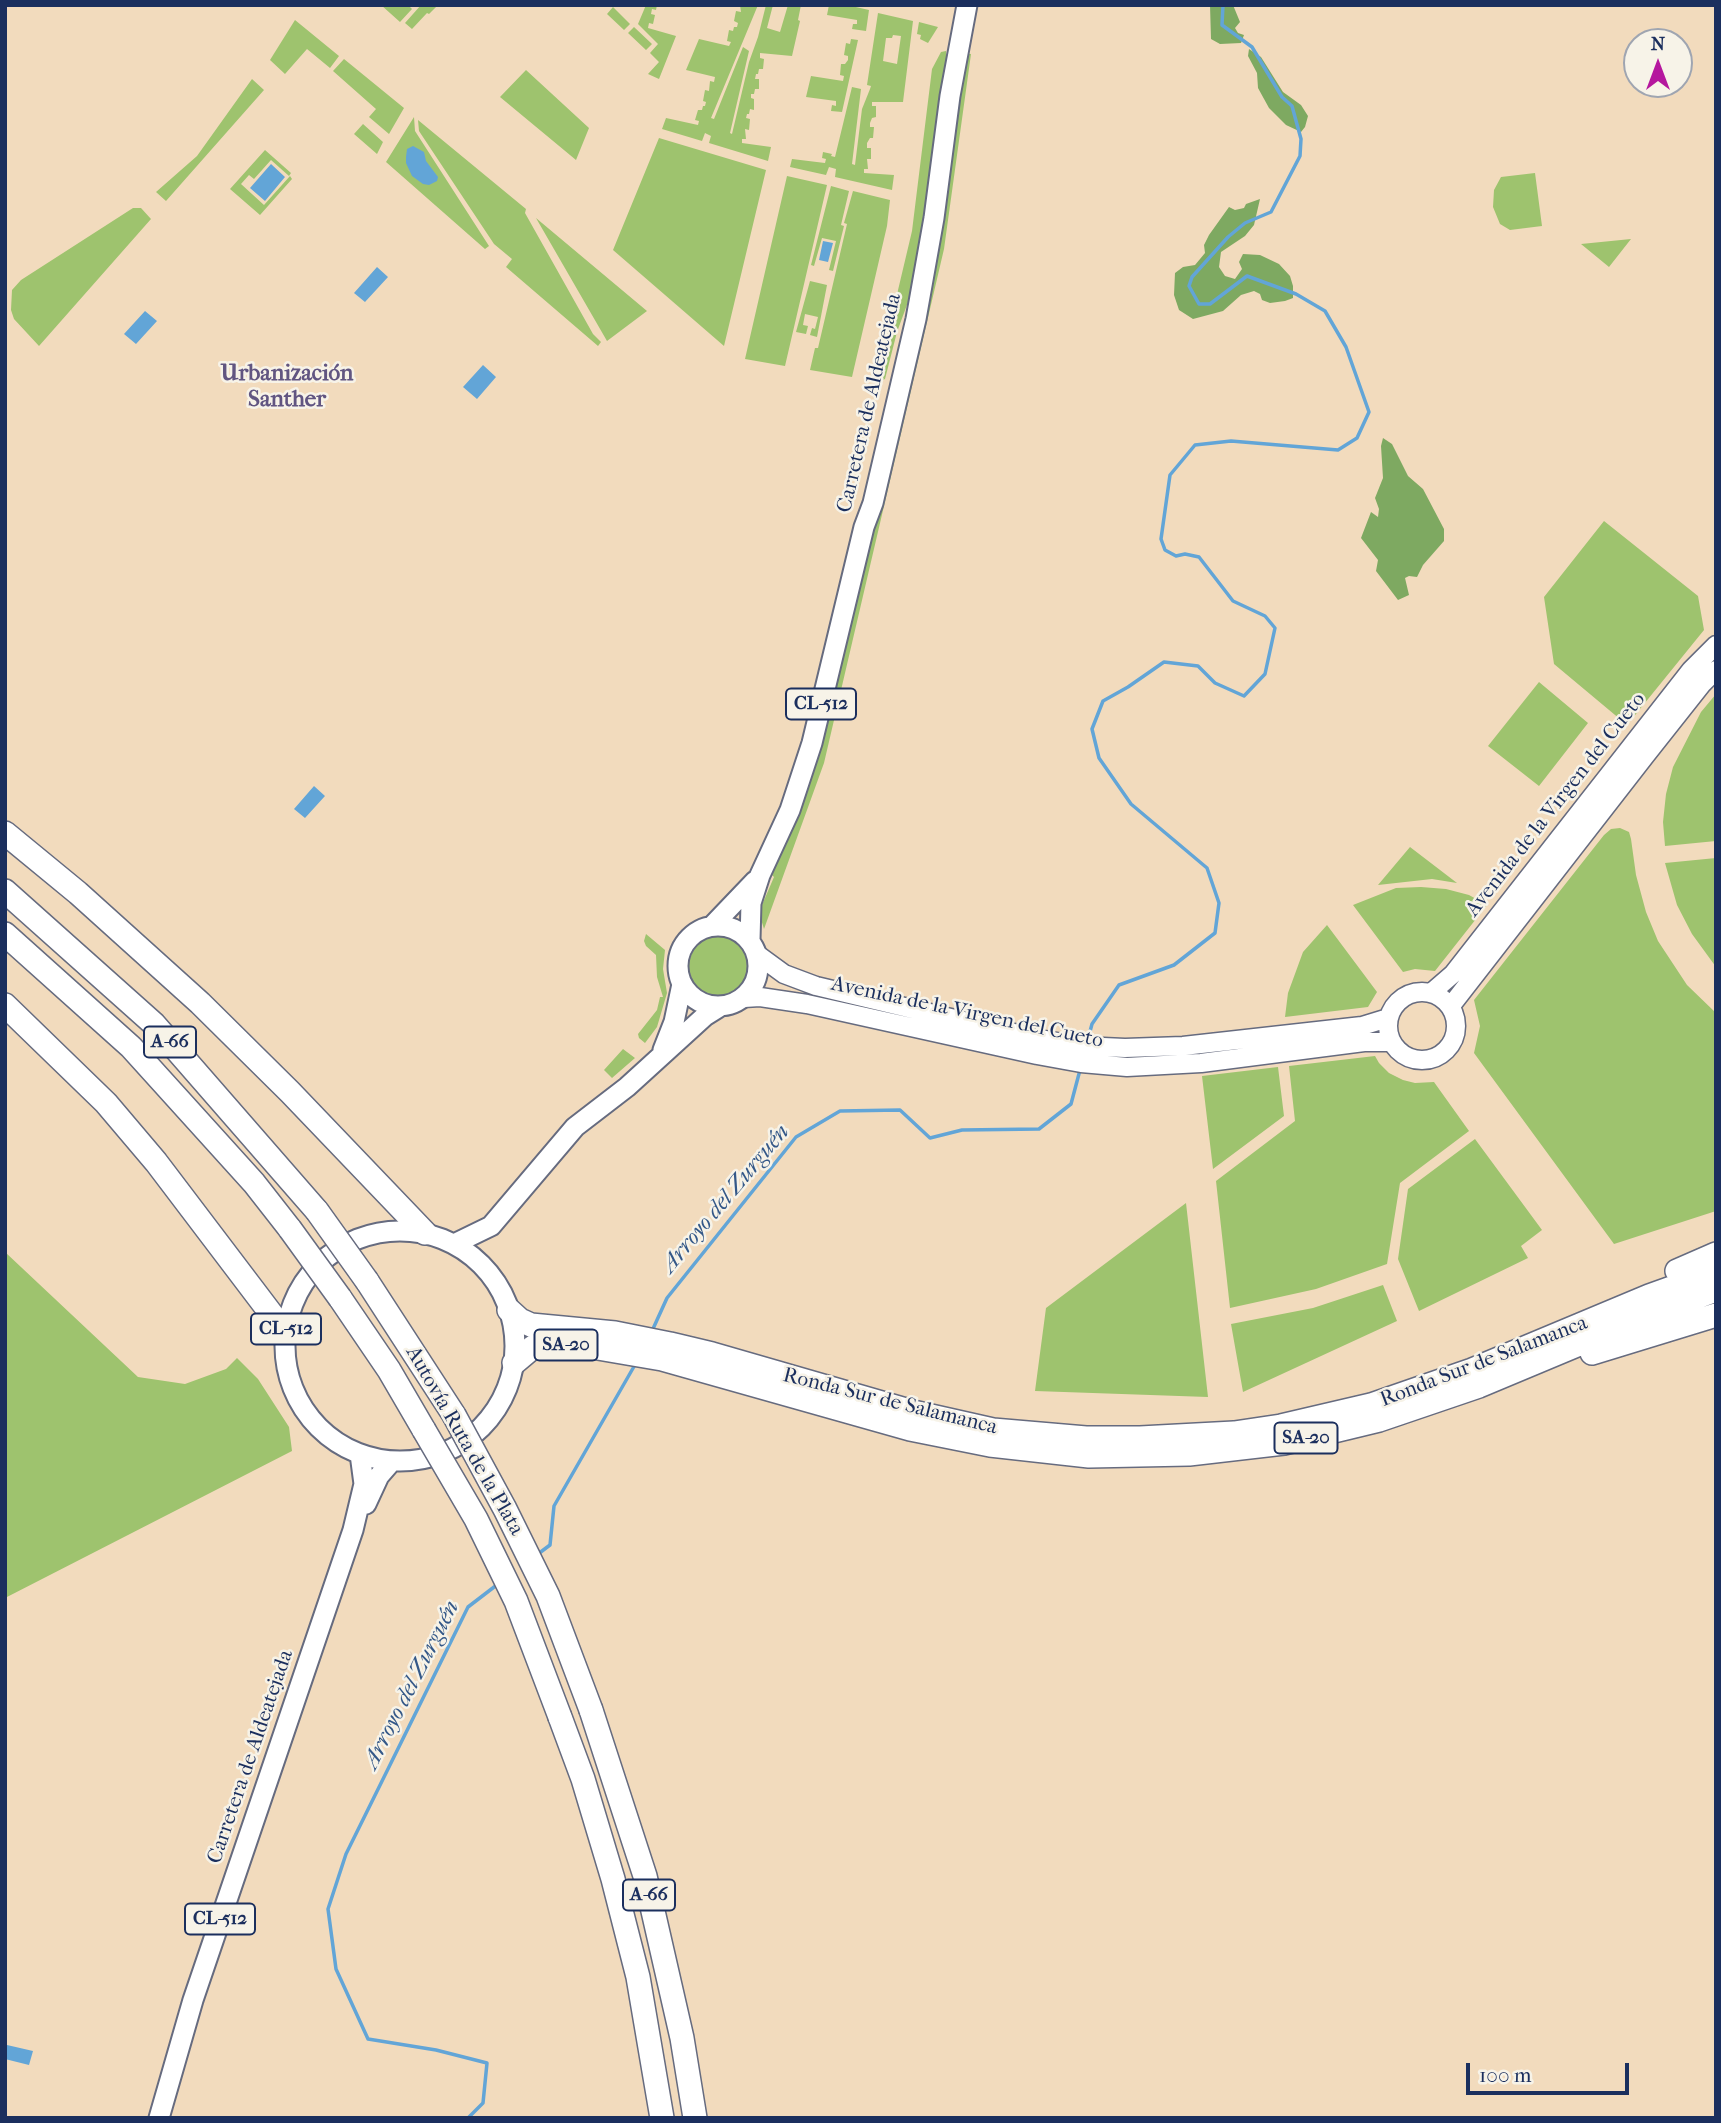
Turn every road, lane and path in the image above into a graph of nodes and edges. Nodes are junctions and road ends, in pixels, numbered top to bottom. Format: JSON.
{"nodes":[{"id":1,"x":955,"y":5,"type":"edge"},
{"id":2,"x":967,"y":5,"type":"edge"},
{"id":3,"x":950,"y":96,"type":"junction"},
{"id":4,"x":920,"y":288,"type":"junction"},
{"id":5,"x":911,"y":340,"type":"junction"},
{"id":6,"x":885,"y":398,"type":"junction"},
{"id":7,"x":881,"y":471,"type":"junction"},
{"id":8,"x":864,"y":527,"type":"junction"},
{"id":9,"x":1716,"y":645,"type":"edge"},
{"id":10,"x":1716,"y":670,"type":"edge"},
{"id":11,"x":5,"y":833,"type":"edge"},
{"id":12,"x":760,"y":875,"type":"junction"},
{"id":13,"x":5,"y":891,"type":"edge"},
{"id":14,"x":712,"y":926,"type":"junction"},
{"id":15,"x":5,"y":934,"type":"edge"},
{"id":16,"x":754,"y":947,"type":"junction"},
{"id":17,"x":682,"y":984,"type":"junction"},
{"id":18,"x":1431,"y":993,"type":"junction"},
{"id":19,"x":744,"y":998,"type":"junction"},
{"id":20,"x":5,"y":1005,"type":"edge"},
{"id":21,"x":721,"y":1006,"type":"junction"},
{"id":22,"x":1450,"y":1007,"type":"junction"},
{"id":23,"x":1388,"y":1018,"type":"junction"},
{"id":24,"x":1391,"y":1042,"type":"junction"},
{"id":25,"x":1038,"y":1047,"type":"junction"},
{"id":26,"x":662,"y":1054,"type":"junction"},
{"id":27,"x":491,"y":1226,"type":"junction"},
{"id":28,"x":425,"y":1233,"type":"junction"},
{"id":29,"x":454,"y":1244,"type":"junction"},
{"id":30,"x":1716,"y":1254,"type":"edge"},
{"id":31,"x":482,"y":1264,"type":"junction"},
{"id":32,"x":1716,"y":1272,"type":"edge"},
{"id":33,"x":1716,"y":1290,"type":"edge"},
{"id":34,"x":509,"y":1310,"type":"junction"},
{"id":35,"x":1716,"y":1315,"type":"edge"},
{"id":36,"x":285,"y":1332,"type":"junction"},
{"id":37,"x":627,"y":1344,"type":"junction"},
{"id":38,"x":1511,"y":1355,"type":"junction"},
{"id":39,"x":514,"y":1363,"type":"junction"},
{"id":40,"x":1479,"y":1386,"type":"junction"},
{"id":41,"x":868,"y":1408,"type":"junction"},
{"id":42,"x":360,"y":1454,"type":"junction"},
{"id":43,"x":392,"y":1461,"type":"junction"},
{"id":44,"x":353,"y":1530,"type":"junction"},
{"id":45,"x":193,"y":2000,"type":"junction"},
{"id":46,"x":147,"y":2118,"type":"edge"},
{"id":47,"x":159,"y":2118,"type":"edge"},
{"id":48,"x":662,"y":2118,"type":"edge"},
{"id":49,"x":695,"y":2118,"type":"edge"}],
"edges":[{"from":1,"to":3,"type":"main road","name":"Carretera de Aldeatejada","number":"CL-512"},
{"from":2,"to":3,"type":"main road","name":"Carretera de Aldeatejada","number":"CL-512"},
{"from":3,"to":4,"type":"main road","name":"Carretera de Aldeatejada","number":"CL-512"},
{"from":4,"to":5,"type":"main road","name":"Carretera de Aldeatejada","number":"CL-512"},
{"from":4,"to":6,"type":"main road","name":"Carretera de Aldeatejada","number":"CL-512"},
{"from":5,"to":6,"type":"main road"},
{"from":5,"to":7,"type":"main road","name":"Carretera de Aldeatejada","number":"CL-512"},
{"from":6,"to":7,"type":"main road"},
{"from":6,"to":8,"type":"main road","name":"Carretera de Aldeatejada","number":"CL-512"},
{"from":7,"to":8,"type":"main road","name":"Carretera de Aldeatejada","number":"CL-512"},
{"from":8,"to":12,"type":"main road","name":"Carretera de Aldeatejada","number":"CL-512"},
{"from":9,"to":18,"type":"main road","name":"Avenida de la Virgen del Cueto"},
{"from":10,"to":22,"type":"main road","name":"Avenida de la Virgen del Cueto"},
{"from":11,"to":28,"type":"highway"},
{"from":12,"to":14,"type":"main road","name":"Carretera de Aldeatejada","number":"CL-512"},
{"from":12,"to":16,"type":"main road","name":"Carretera de Aldeatejada","number":"CL-512"},
{"from":13,"to":49,"type":"highway","name":"Autovía Ruta de la Plata","number":"A-66","bridge":true},
{"from":14,"to":16,"type":"main road"},
{"from":14,"to":17,"type":"main road","number":"CL-512"},
{"from":15,"to":48,"type":"highway","name":"Autovía Ruta de la Plata","number":"A-66","bridge":true},
{"from":16,"to":19,"type":"main road","number":"CL-512"},
{"from":16,"to":25,"type":"main road","name":"Avenida de la Virgen del Cueto"},
{"from":17,"to":21,"type":"main road"},
{"from":17,"to":26,"type":"main road","number":"CL-512"},
{"from":18,"to":22,"type":"main road"},
{"from":18,"to":23,"type":"main road"},
{"from":19,"to":21,"type":"main road","number":"CL-512"},
{"from":19,"to":25,"type":"main road","name":"Avenida de la Virgen del Cueto"},
{"from":20,"to":36,"type":"highway"},
{"from":21,"to":26,"type":"main road","number":"CL-512"},
{"from":22,"to":24,"type":"main road"},
{"from":23,"to":24,"type":"main road"},
{"from":23,"to":25,"type":"main road","name":"Avenida de la Virgen del Cueto"},
{"from":24,"to":25,"type":"main road","name":"Avenida de la Virgen del Cueto"},
{"from":26,"to":27,"type":"main road","number":"CL-512"},
{"from":27,"to":29,"type":"main road","number":"CL-512"},
{"from":27,"to":31,"type":"main road","number":"CL-512"},
{"from":28,"to":29,"type":"main road","number":"CL-512"},
{"from":28,"to":36,"type":"main road","number":"CL-512"},
{"from":29,"to":31,"type":"main road","number":"CL-512"},
{"from":30,"to":38,"type":"highway"},
{"from":31,"to":34,"type":"main road","number":"CL-512"},
{"from":32,"to":38,"type":"highway","name":"Ronda Sur de Salamanca","number":"SA-20"},
{"from":33,"to":40,"type":"highway","name":"Ronda Sur de Salamanca","number":"SA-20"},
{"from":34,"to":37,"type":"highway","name":"Ronda Sur de Salamanca","number":"SA-20"},
{"from":34,"to":39,"type":"main road","number":"CL-512"},
{"from":35,"to":40,"type":"highway"},
{"from":36,"to":42,"type":"main road","number":"CL-512"},
{"from":37,"to":39,"type":"highway","name":"Ronda Sur de Salamanca","number":"SA-20"},
{"from":37,"to":41,"type":"highway","name":"Ronda Sur de Salamanca","number":"SA-20"},
{"from":38,"to":41,"type":"highway","name":"Ronda Sur de Salamanca","number":"SA-20"},
{"from":39,"to":43,"type":"main road","number":"CL-512"},
{"from":40,"to":41,"type":"highway","name":"Ronda Sur de Salamanca","number":"SA-20"},
{"from":42,"to":43,"type":"main road","number":"CL-512"},
{"from":42,"to":44,"type":"main road","name":"Carretera de Aldeatejada","number":"CL-512"},
{"from":43,"to":44,"type":"main road","name":"Carretera de Aldeatejada","number":"CL-512"},
{"from":44,"to":45,"type":"main road","name":"Carretera de Aldeatejada","number":"CL-512"},
{"from":45,"to":46,"type":"main road","number":"CL-512"},
{"from":45,"to":47,"type":"main road","number":"CL-512"}]}
